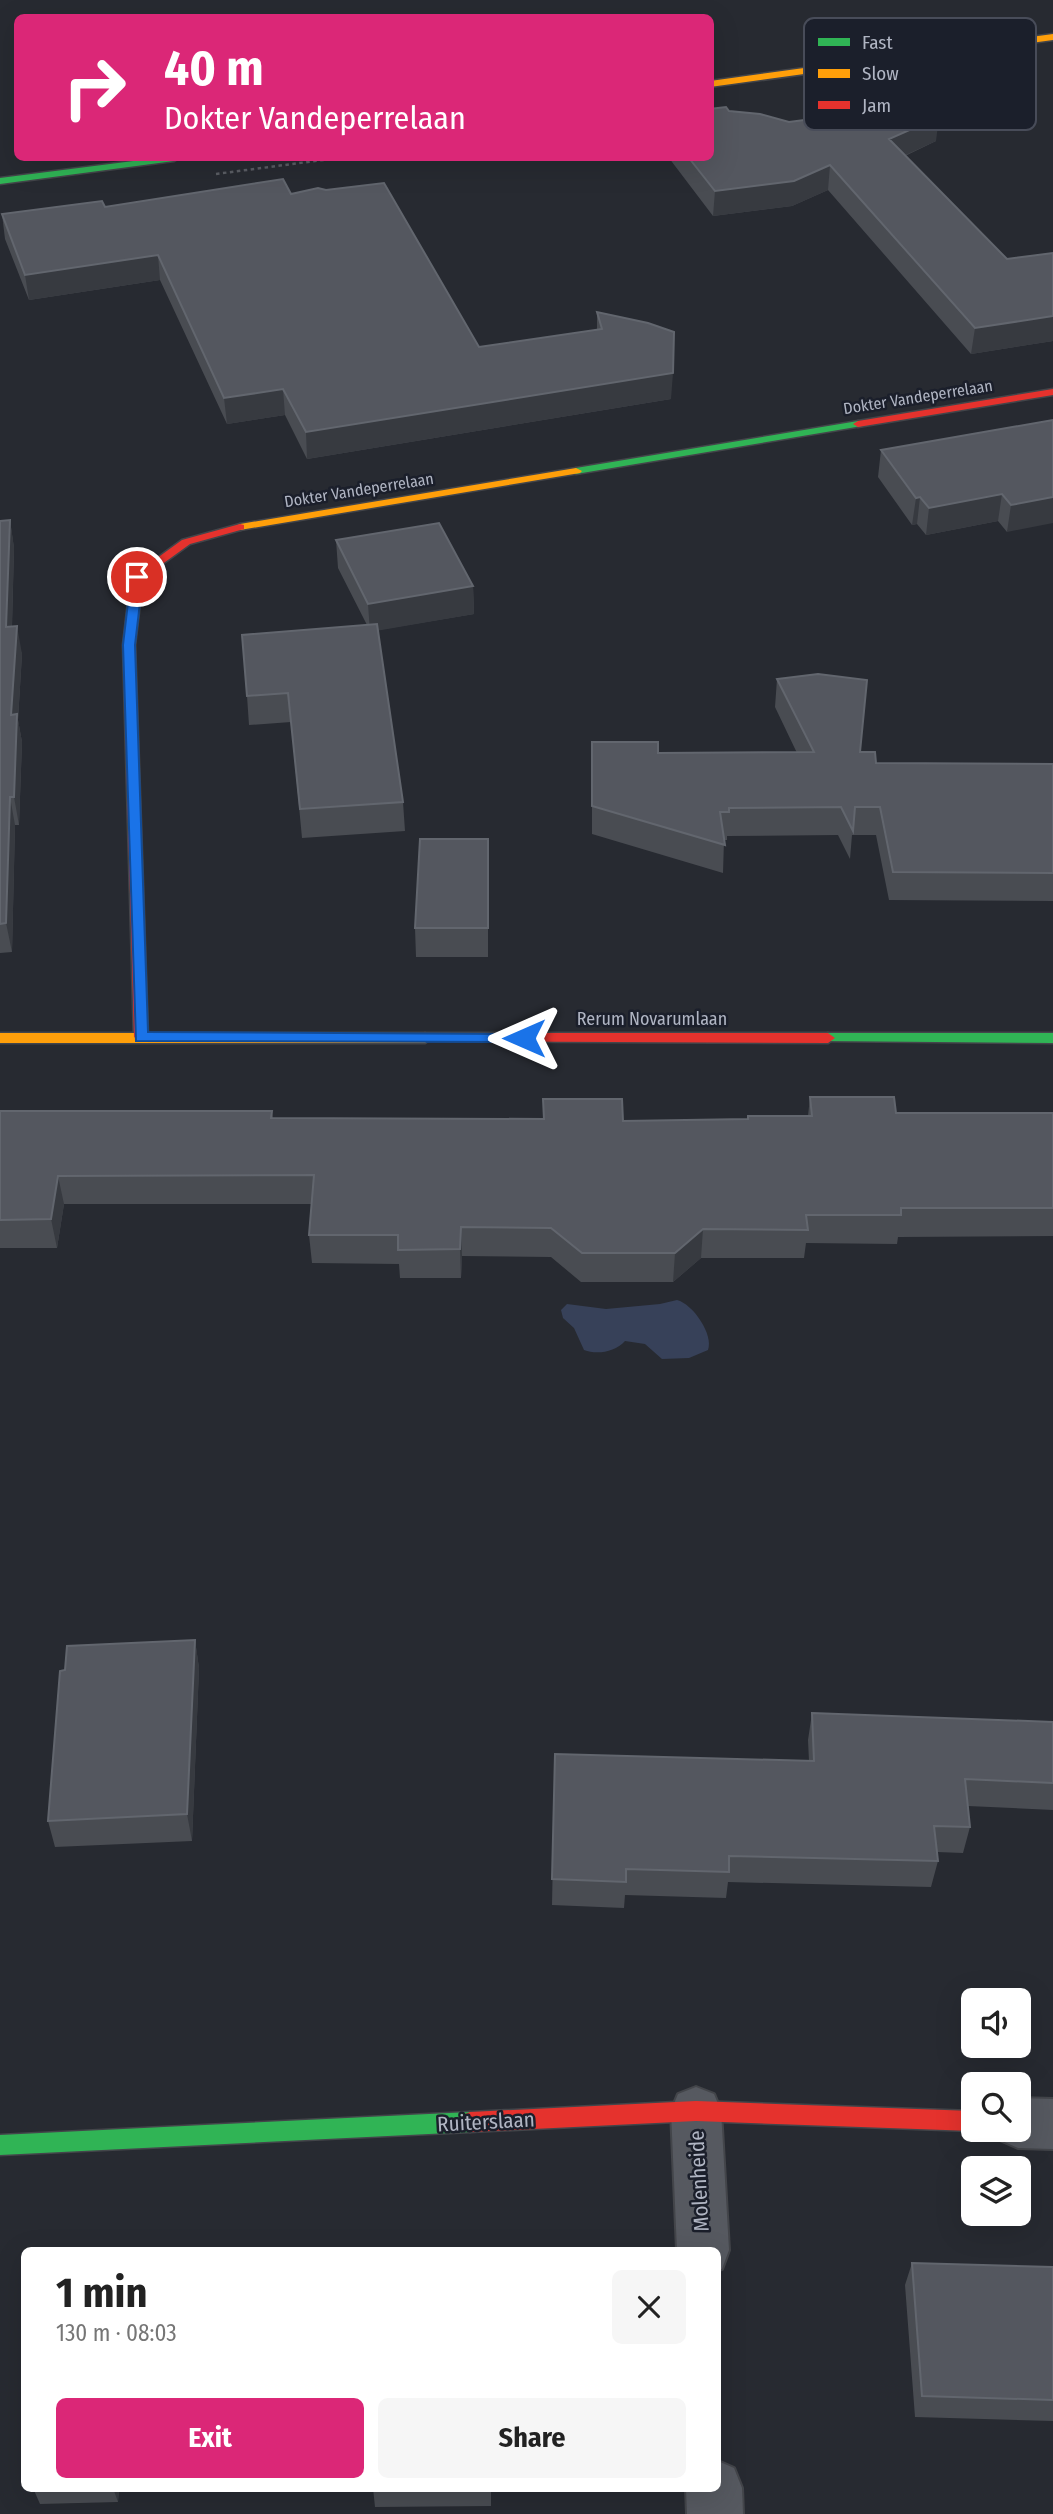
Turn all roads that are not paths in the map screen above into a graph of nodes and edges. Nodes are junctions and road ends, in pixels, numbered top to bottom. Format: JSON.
{"nodes":[{"id":1,"x":804,"y":71,"type":"edge"},
{"id":2,"x":714,"y":83,"type":"edge"},
{"id":3,"x":151,"y":161,"type":"edge"},
{"id":4,"x":0,"y":181,"type":"edge"},
{"id":5,"x":1053,"y":392,"type":"edge"},
{"id":6,"x":141,"y":1037,"type":"junction"},
{"id":7,"x":0,"y":1038,"type":"edge"},
{"id":8,"x":1053,"y":1038,"type":"edge"},
{"id":9,"x":696,"y":2111,"type":"junction"},
{"id":10,"x":961,"y":2121,"type":"edge"},
{"id":11,"x":1031,"y":2123,"type":"edge"},
{"id":12,"x":1053,"y":2124,"type":"edge"},
{"id":13,"x":0,"y":2145,"type":"edge"},
{"id":14,"x":703,"y":2247,"type":"edge"},
{"id":15,"x":714,"y":2492,"type":"edge"},
{"id":16,"x":715,"y":2514,"type":"edge"}],
"edges":[{"from":1,"to":2,"type":"street"},
{"from":3,"to":4,"type":"street"},
{"from":5,"to":6,"type":"street","name":"Dokter Vandeperrelaan"},
{"from":6,"to":7,"type":"street","name":"Rerum Novarumlaan"},
{"from":6,"to":8,"type":"street","name":"Rerum Novarumlaan"},
{"from":9,"to":10,"type":"street","name":"Ruiterslaan"},
{"from":9,"to":13,"type":"street","name":"Ruiterslaan"},
{"from":9,"to":14,"type":"street","name":"Molenheide"},
{"from":11,"to":12,"type":"street"},
{"from":15,"to":16,"type":"street"}]}
